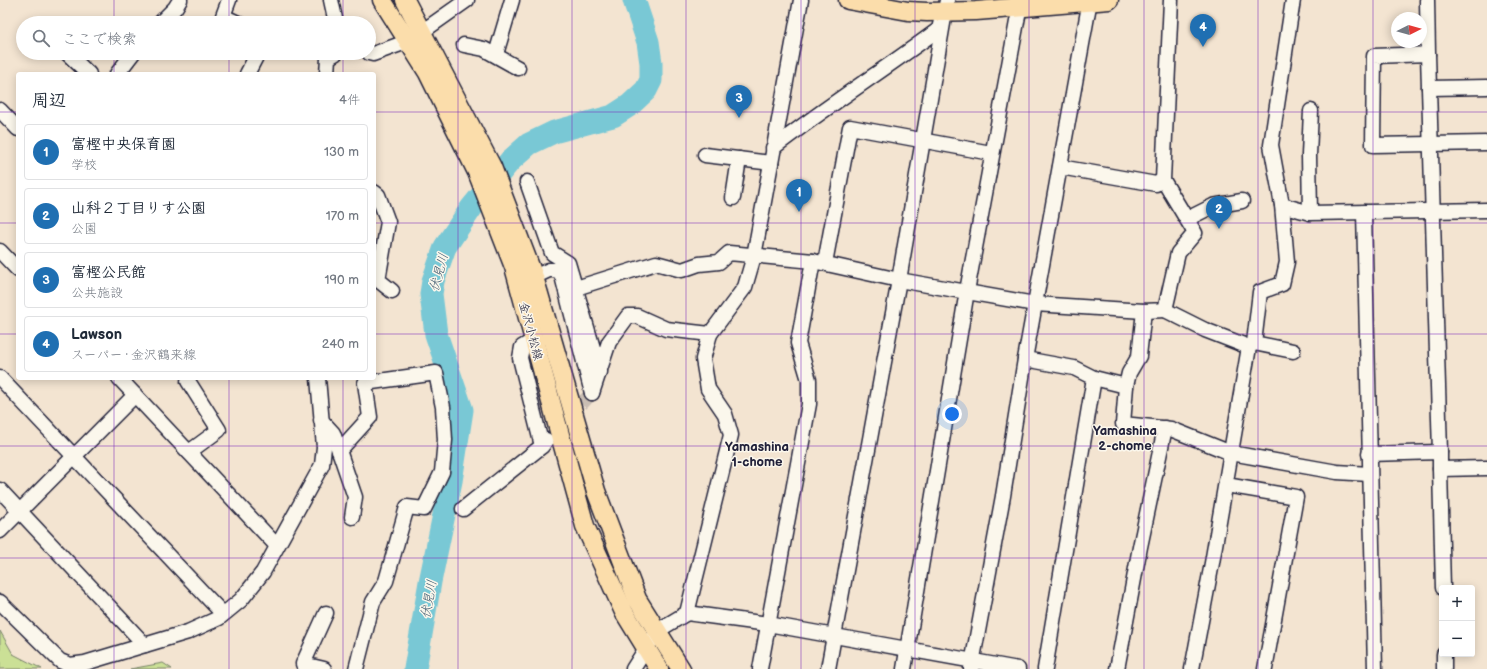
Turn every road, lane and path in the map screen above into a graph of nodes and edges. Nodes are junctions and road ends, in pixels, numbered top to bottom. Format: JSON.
{"nodes":[{"id":1,"x":180,"y":0,"type":"edge"},
{"id":2,"x":229,"y":0,"type":"edge"},
{"id":3,"x":331,"y":0,"type":"edge"},
{"id":4,"x":382,"y":0,"type":"edge"},
{"id":5,"x":405,"y":0,"type":"edge"},
{"id":6,"x":466,"y":0,"type":"edge"},
{"id":7,"x":512,"y":0,"type":"edge"},
{"id":8,"x":801,"y":0,"type":"edge"},
{"id":9,"x":848,"y":0,"type":"edge"},
{"id":10,"x":1109,"y":0,"type":"edge"},
{"id":11,"x":1171,"y":0,"type":"edge"},
{"id":12,"x":1293,"y":0,"type":"edge"},
{"id":13,"x":1427,"y":0,"type":"edge"},
{"id":14,"x":1090,"y":1,"type":"edge"},
{"id":15,"x":1020,"y":3,"type":"edge"},
{"id":16,"x":946,"y":6,"type":"edge"},
{"id":17,"x":167,"y":16,"type":"edge"},
{"id":18,"x":223,"y":16,"type":"edge"},
{"id":19,"x":334,"y":16,"type":"edge"},
{"id":20,"x":416,"y":37,"type":"junction"},
{"id":21,"x":464,"y":45,"type":"dead end"},
{"id":22,"x":376,"y":53,"type":"edge"},
{"id":23,"x":496,"y":54,"type":"junction"},
{"id":24,"x":1428,"y":54,"type":"junction"},
{"id":25,"x":74,"y":60,"type":"edge"},
{"id":26,"x":127,"y":60,"type":"edge"},
{"id":27,"x":254,"y":60,"type":"edge"},
{"id":28,"x":328,"y":60,"type":"edge"},
{"id":29,"x":518,"y":68,"type":"dead end"},
{"id":30,"x":87,"y":72,"type":"edge"},
{"id":31,"x":118,"y":72,"type":"edge"},
{"id":32,"x":248,"y":72,"type":"edge"},
{"id":33,"x":327,"y":72,"type":"edge"},
{"id":34,"x":1487,"y":87,"type":"edge"},
{"id":35,"x":1429,"y":88,"type":"junction"},
{"id":36,"x":0,"y":111,"type":"edge"},
{"id":37,"x":1311,"y":111,"type":"dead end"},
{"id":38,"x":16,"y":127,"type":"edge"},
{"id":39,"x":923,"y":142,"type":"junction"},
{"id":40,"x":1487,"y":143,"type":"edge"},
{"id":41,"x":1430,"y":144,"type":"junction"},
{"id":42,"x":773,"y":148,"type":"junction"},
{"id":43,"x":991,"y":153,"type":"junction"},
{"id":44,"x":705,"y":155,"type":"dead end"},
{"id":45,"x":739,"y":159,"type":"junction"},
{"id":46,"x":771,"y":163,"type":"junction"},
{"id":47,"x":1060,"y":167,"type":"junction"},
{"id":48,"x":1163,"y":180,"type":"junction"},
{"id":49,"x":528,"y":182,"type":"dead end"},
{"id":50,"x":376,"y":194,"type":"edge"},
{"id":51,"x":733,"y":198,"type":"dead end"},
{"id":52,"x":1242,"y":201,"type":"dead end"},
{"id":53,"x":1282,"y":205,"type":"junction"},
{"id":54,"x":1487,"y":210,"type":"edge"},
{"id":55,"x":1432,"y":211,"type":"junction"},
{"id":56,"x":1364,"y":212,"type":"junction"},
{"id":57,"x":1310,"y":213,"type":"junction"},
{"id":58,"x":1187,"y":219,"type":"junction"},
{"id":59,"x":0,"y":251,"type":"edge"},
{"id":60,"x":754,"y":256,"type":"junction"},
{"id":61,"x":819,"y":262,"type":"junction"},
{"id":62,"x":16,"y":268,"type":"edge"},
{"id":63,"x":534,"y":277,"type":"junction"},
{"id":64,"x":899,"y":280,"type":"junction"},
{"id":65,"x":576,"y":288,"type":"junction"},
{"id":66,"x":392,"y":291,"type":"dead end"},
{"id":67,"x":966,"y":292,"type":"junction"},
{"id":68,"x":1035,"y":304,"type":"junction"},
{"id":69,"x":1165,"y":310,"type":"junction"},
{"id":70,"x":1144,"y":311,"type":"junction"},
{"id":71,"x":710,"y":334,"type":"junction"},
{"id":72,"x":534,"y":340,"type":"junction"},
{"id":73,"x":1251,"y":345,"type":"junction"},
{"id":74,"x":1293,"y":351,"type":"dead end"},
{"id":75,"x":1025,"y":359,"type":"junction"},
{"id":76,"x":600,"y":373,"type":"junction"},
{"id":77,"x":0,"y":378,"type":"edge"},
{"id":78,"x":1094,"y":378,"type":"junction"},
{"id":79,"x":121,"y":380,"type":"edge"},
{"id":80,"x":318,"y":380,"type":"edge"},
{"id":81,"x":188,"y":382,"type":"dead end"},
{"id":82,"x":1126,"y":386,"type":"junction"},
{"id":83,"x":135,"y":395,"type":"junction"},
{"id":84,"x":321,"y":420,"type":"junction"},
{"id":85,"x":1165,"y":428,"type":"junction"},
{"id":86,"x":339,"y":451,"type":"junction"},
{"id":87,"x":189,"y":452,"type":"junction"},
{"id":88,"x":1231,"y":452,"type":"junction"},
{"id":89,"x":1440,"y":452,"type":"junction"},
{"id":90,"x":1369,"y":454,"type":"junction"},
{"id":91,"x":74,"y":456,"type":"junction"},
{"id":92,"x":1487,"y":468,"type":"edge"},
{"id":93,"x":1440,"y":470,"type":"junction"},
{"id":94,"x":1369,"y":474,"type":"junction"},
{"id":95,"x":1226,"y":485,"type":"junction"},
{"id":96,"x":0,"y":490,"type":"edge"},
{"id":97,"x":463,"y":509,"type":"dead end"},
{"id":98,"x":20,"y":511,"type":"junction"},
{"id":99,"x":352,"y":517,"type":"dead end"},
{"id":100,"x":0,"y":531,"type":"edge"},
{"id":101,"x":277,"y":546,"type":"junction"},
{"id":102,"x":1443,"y":585,"type":"edge"},
{"id":103,"x":0,"y":602,"type":"edge"},
{"id":104,"x":326,"y":613,"type":"dead end"},
{"id":105,"x":687,"y":613,"type":"junction"},
{"id":106,"x":223,"y":614,"type":"junction"},
{"id":107,"x":768,"y":624,"type":"junction"},
{"id":108,"x":657,"y":632,"type":"junction"},
{"id":109,"x":834,"y":636,"type":"junction"},
{"id":110,"x":145,"y":645,"type":"junction"},
{"id":111,"x":646,"y":648,"type":"junction"},
{"id":112,"x":909,"y":649,"type":"junction"},
{"id":113,"x":1444,"y":657,"type":"edge"},
{"id":114,"x":972,"y":665,"type":"edge"},
{"id":115,"x":303,"y":666,"type":"edge"},
{"id":116,"x":324,"y":669,"type":"edge"},
{"id":117,"x":356,"y":669,"type":"edge"},
{"id":118,"x":633,"y":669,"type":"edge"},
{"id":119,"x":659,"y":669,"type":"edge"},
{"id":120,"x":681,"y":669,"type":"edge"},
{"id":121,"x":760,"y":669,"type":"edge"},
{"id":122,"x":828,"y":669,"type":"edge"},
{"id":123,"x":904,"y":669,"type":"edge"},
{"id":124,"x":1018,"y":669,"type":"edge"},
{"id":125,"x":1045,"y":669,"type":"edge"},
{"id":126,"x":1117,"y":669,"type":"edge"},
{"id":127,"x":1192,"y":669,"type":"edge"},
{"id":128,"x":1265,"y":669,"type":"edge"},
{"id":129,"x":1375,"y":669,"type":"edge"},
{"id":130,"x":1444,"y":669,"type":"edge"}],
"edges":[{"from":1,"to":17,"type":"street"},
{"from":2,"to":18,"type":"street"},
{"from":3,"to":19,"type":"street"},
{"from":4,"to":20,"type":"main road","name":"金沢小松線"},
{"from":5,"to":20,"type":"main road","name":"金沢小松線"},
{"from":6,"to":20,"type":"street"},
{"from":7,"to":23,"type":"street"},
{"from":8,"to":42,"type":"street"},
{"from":9,"to":16,"type":"main road"},
{"from":10,"to":14,"type":"main road"},
{"from":11,"to":48,"type":"street"},
{"from":12,"to":53,"type":"street"},
{"from":13,"to":24,"type":"street"},
{"from":14,"to":15,"type":"main road"},
{"from":14,"to":47,"type":"street"},
{"from":15,"to":16,"type":"main road"},
{"from":15,"to":43,"type":"street"},
{"from":16,"to":39,"type":"street"},
{"from":16,"to":42,"type":"street"},
{"from":20,"to":22,"type":"street"},
{"from":20,"to":63,"type":"main road","name":"金沢小松線"},
{"from":20,"to":72,"type":"main road","name":"金沢小松線"},
{"from":21,"to":23,"type":"street"},
{"from":23,"to":29,"type":"street"},
{"from":24,"to":35,"type":"street"},
{"from":24,"to":41,"type":"street"},
{"from":25,"to":30,"type":"street"},
{"from":26,"to":31,"type":"street"},
{"from":27,"to":32,"type":"street"},
{"from":28,"to":33,"type":"street"},
{"from":34,"to":35,"type":"street"},
{"from":35,"to":41,"type":"street"},
{"from":36,"to":38,"type":"street"},
{"from":37,"to":57,"type":"street"},
{"from":39,"to":43,"type":"street"},
{"from":39,"to":61,"type":"street"},
{"from":39,"to":64,"type":"street"},
{"from":40,"to":41,"type":"street"},
{"from":41,"to":55,"type":"street"},
{"from":42,"to":46,"type":"street"},
{"from":43,"to":67,"type":"street"},
{"from":44,"to":45,"type":"street"},
{"from":45,"to":46,"type":"street"},
{"from":45,"to":51,"type":"street"},
{"from":46,"to":60,"type":"street"},
{"from":47,"to":48,"type":"street"},
{"from":47,"to":68,"type":"street"},
{"from":48,"to":58,"type":"street"},
{"from":49,"to":65,"type":"street"},
{"from":50,"to":66,"type":"street"},
{"from":52,"to":58,"type":"street"},
{"from":53,"to":57,"type":"street"},
{"from":53,"to":73,"type":"street"},
{"from":54,"to":55,"type":"street"},
{"from":55,"to":56,"type":"street"},
{"from":55,"to":89,"type":"street"},
{"from":56,"to":57,"type":"street"},
{"from":56,"to":90,"type":"street"},
{"from":58,"to":69,"type":"street"},
{"from":59,"to":62,"type":"street"},
{"from":60,"to":61,"type":"street"},
{"from":60,"to":65,"type":"street"},
{"from":60,"to":71,"type":"street"},
{"from":61,"to":64,"type":"street"},
{"from":61,"to":107,"type":"street"},
{"from":63,"to":76,"type":"street"},
{"from":63,"to":108,"type":"main road","name":"金沢小松線"},
{"from":64,"to":67,"type":"street"},
{"from":64,"to":109,"type":"street"},
{"from":65,"to":76,"type":"street"},
{"from":67,"to":68,"type":"street"},
{"from":67,"to":112,"type":"street"},
{"from":68,"to":70,"type":"street"},
{"from":68,"to":75,"type":"street"},
{"from":69,"to":70,"type":"street"},
{"from":69,"to":73,"type":"street"},
{"from":70,"to":82,"type":"street"},
{"from":71,"to":76,"type":"street"},
{"from":71,"to":105,"type":"street"},
{"from":72,"to":97,"type":"street"},
{"from":72,"to":111,"type":"main road","name":"金沢小松線"},
{"from":73,"to":74,"type":"street"},
{"from":73,"to":88,"type":"street"},
{"from":75,"to":78,"type":"street"},
{"from":75,"to":114,"type":"street"},
{"from":77,"to":91,"type":"street"},
{"from":78,"to":82,"type":"street"},
{"from":78,"to":125,"type":"street"},
{"from":79,"to":83,"type":"street"},
{"from":80,"to":84,"type":"street"},
{"from":81,"to":87,"type":"street"},
{"from":82,"to":85,"type":"street"},
{"from":83,"to":87,"type":"street"},
{"from":83,"to":91,"type":"street"},
{"from":84,"to":86,"type":"street"},
{"from":84,"to":101,"type":"street"},
{"from":85,"to":88,"type":"street"},
{"from":85,"to":126,"type":"street"},
{"from":86,"to":99,"type":"street"},
{"from":86,"to":117,"type":"street"},
{"from":87,"to":101,"type":"street"},
{"from":88,"to":94,"type":"street"},
{"from":88,"to":95,"type":"street"},
{"from":89,"to":90,"type":"street"},
{"from":89,"to":93,"type":"street"},
{"from":90,"to":94,"type":"street"},
{"from":91,"to":98,"type":"street"},
{"from":91,"to":106,"type":"street"},
{"from":92,"to":93,"type":"street"},
{"from":93,"to":102,"type":"street"},
{"from":94,"to":129,"type":"street"},
{"from":95,"to":127,"type":"street"},
{"from":95,"to":128,"type":"street"},
{"from":96,"to":98,"type":"street"},
{"from":98,"to":100,"type":"street"},
{"from":98,"to":110,"type":"street"},
{"from":101,"to":106,"type":"street"},
{"from":103,"to":110,"type":"street"},
{"from":104,"to":115,"type":"street"},
{"from":105,"to":107,"type":"street"},
{"from":105,"to":108,"type":"street"},
{"from":106,"to":110,"type":"street"},
{"from":107,"to":109,"type":"street"},
{"from":107,"to":121,"type":"street"},
{"from":108,"to":111,"type":"street"},
{"from":108,"to":120,"type":"main road","name":"金沢小松線"},
{"from":109,"to":112,"type":"street"},
{"from":109,"to":122,"type":"street"},
{"from":111,"to":118,"type":"street"},
{"from":111,"to":119,"type":"main road","name":"金沢小松線"},
{"from":112,"to":114,"type":"street"},
{"from":112,"to":123,"type":"street"},
{"from":113,"to":130,"type":"street"},
{"from":114,"to":124,"type":"street"},
{"from":115,"to":116,"type":"street"}]}
